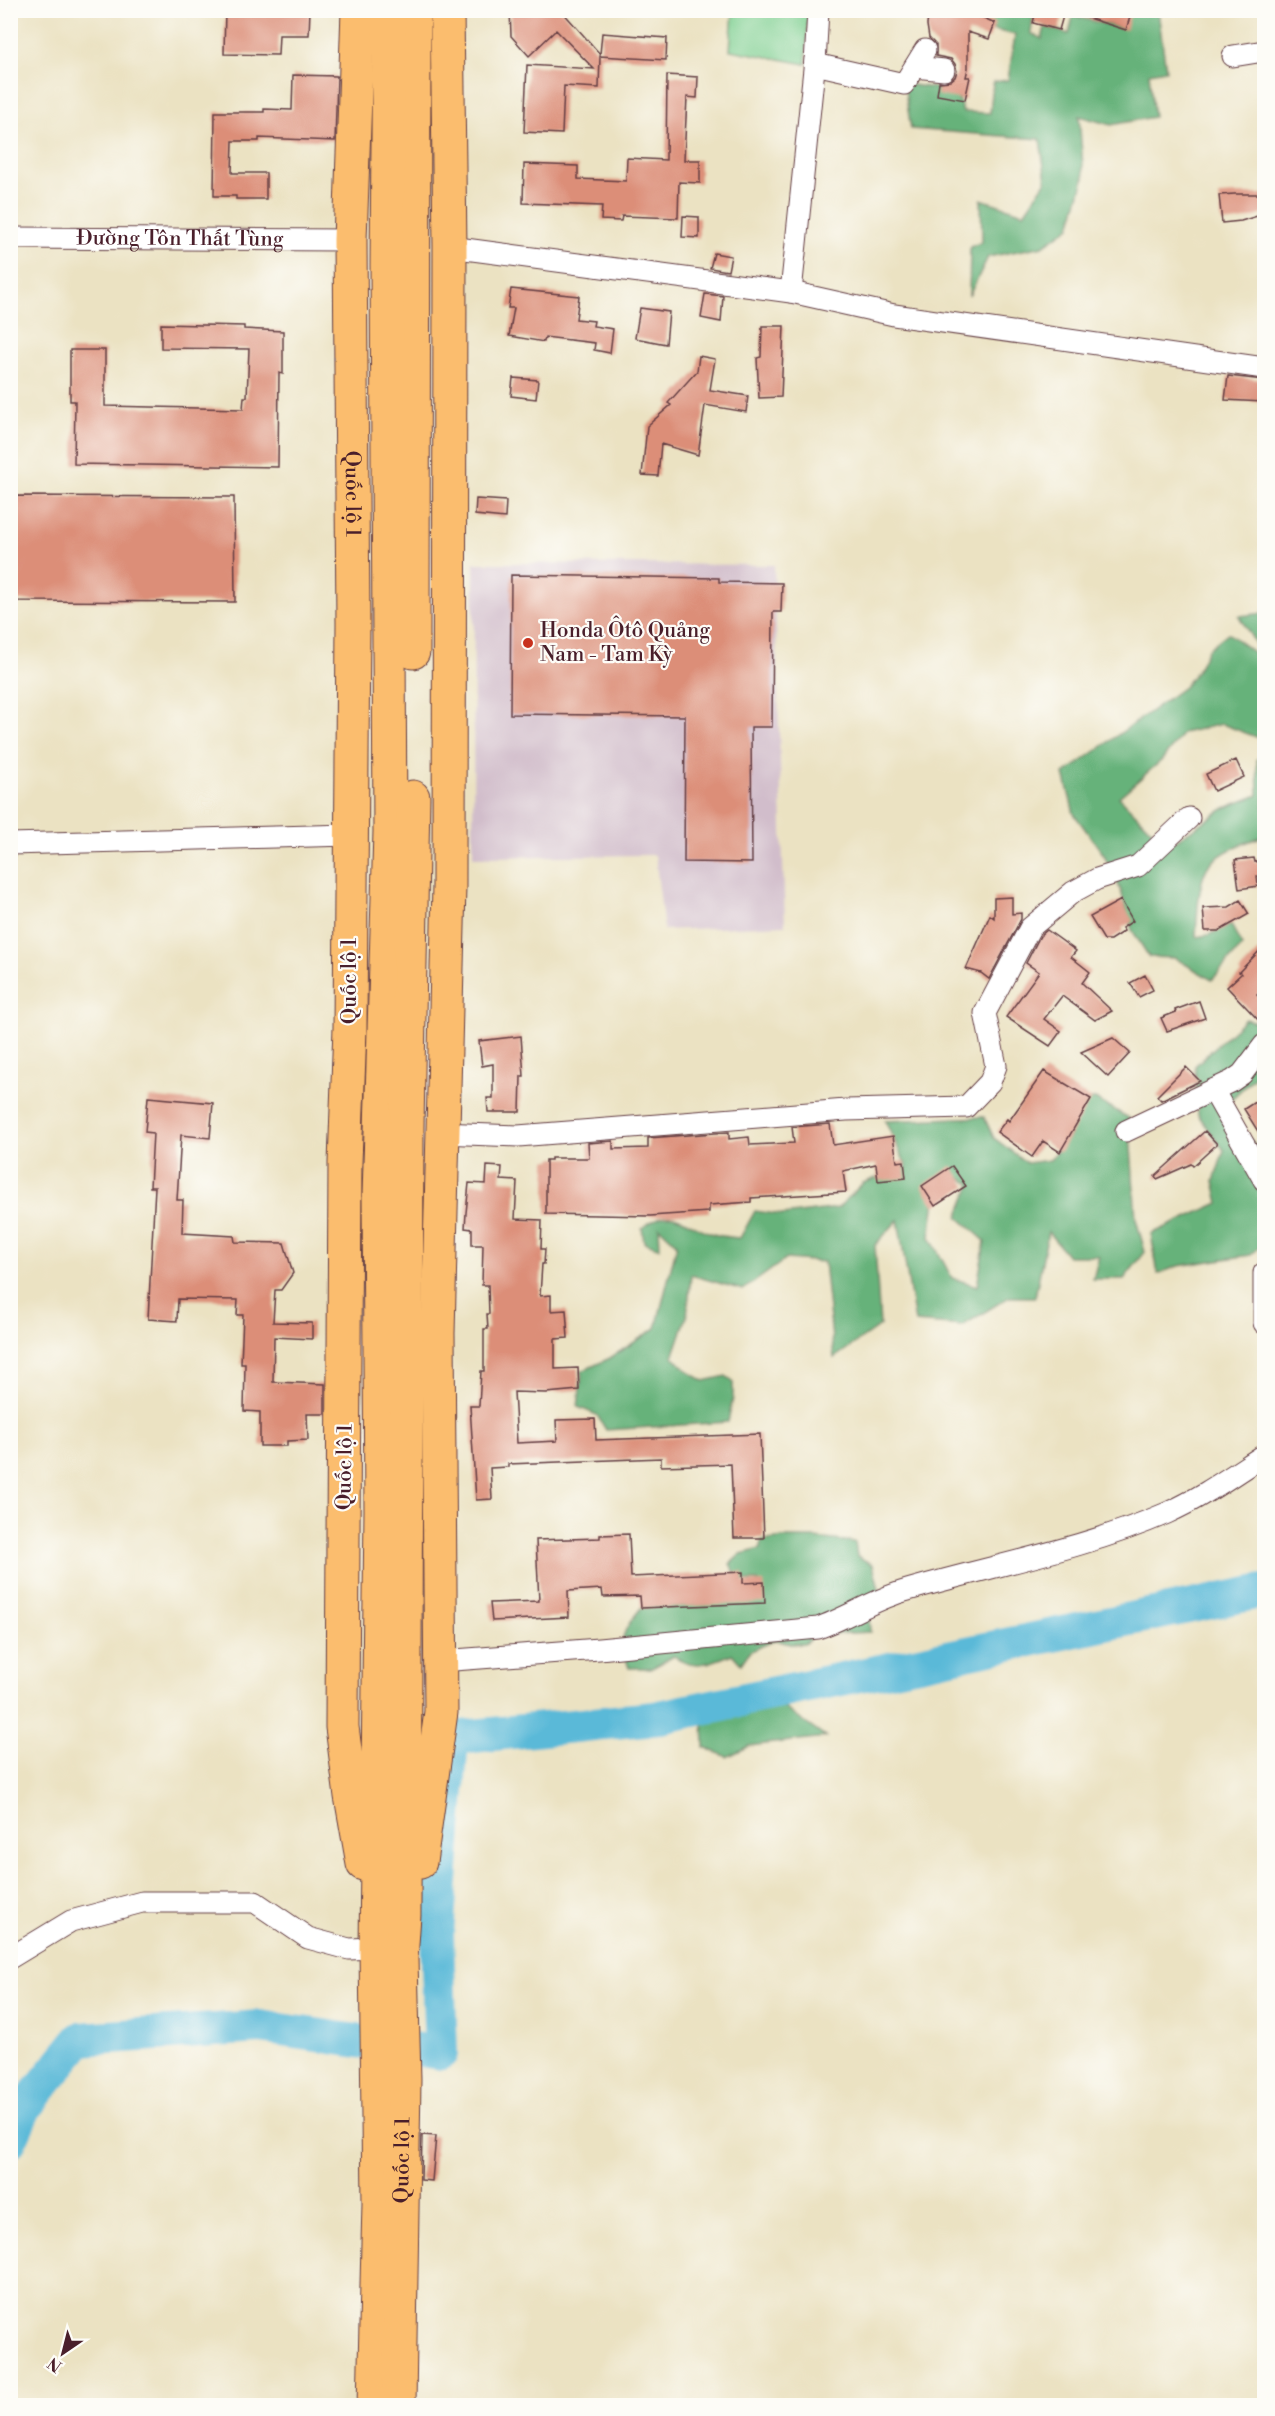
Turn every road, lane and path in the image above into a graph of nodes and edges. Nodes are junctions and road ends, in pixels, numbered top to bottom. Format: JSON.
{"nodes":[{"id":1,"x":358,"y":10,"type":"edge"},
{"id":2,"x":389,"y":10,"type":"edge"},
{"id":3,"x":414,"y":10,"type":"edge"},
{"id":4,"x":447,"y":10,"type":"edge"},
{"id":5,"x":818,"y":10,"type":"edge"},
{"id":6,"x":1264,"y":51,"type":"edge"},
{"id":7,"x":1233,"y":56,"type":"dead end"},
{"id":8,"x":815,"y":59,"type":"junction"},
{"id":9,"x":944,"y":70,"type":"dead end"},
{"id":10,"x":352,"y":124,"type":"junction"},
{"id":11,"x":388,"y":124,"type":"junction"},
{"id":12,"x":10,"y":238,"type":"edge"},
{"id":13,"x":350,"y":240,"type":"junction"},
{"id":14,"x":450,"y":247,"type":"junction"},
{"id":15,"x":791,"y":292,"type":"junction"},
{"id":16,"x":1264,"y":368,"type":"edge"},
{"id":17,"x":353,"y":623,"type":"junction"},
{"id":18,"x":390,"y":625,"type":"junction"},
{"id":19,"x":1189,"y":818,"type":"dead end"},
{"id":20,"x":350,"y":835,"type":"junction"},
{"id":21,"x":10,"y":844,"type":"edge"},
{"id":22,"x":350,"y":1028,"type":"junction"},
{"id":23,"x":397,"y":1028,"type":"junction"},
{"id":24,"x":444,"y":1030,"type":"junction"},
{"id":25,"x":1264,"y":1046,"type":"edge"},
{"id":26,"x":1213,"y":1090,"type":"junction"},
{"id":27,"x":1126,"y":1131,"type":"dead end"},
{"id":28,"x":441,"y":1133,"type":"junction"},
{"id":29,"x":1264,"y":1180,"type":"edge"},
{"id":30,"x":1264,"y":1273,"type":"edge"},
{"id":31,"x":1264,"y":1323,"type":"edge"},
{"id":32,"x":1264,"y":1455,"type":"edge"},
{"id":33,"x":441,"y":1661,"type":"junction"},
{"id":34,"x":404,"y":1915,"type":"junction"},
{"id":35,"x":388,"y":1954,"type":"junction"},
{"id":36,"x":10,"y":1958,"type":"edge"},
{"id":37,"x":390,"y":2203,"type":"junction"},
{"id":38,"x":374,"y":2406,"type":"edge"},
{"id":39,"x":399,"y":2406,"type":"edge"}],
"edges":[{"from":1,"to":10,"type":"highway","name":"Quốc lộ 1"},
{"from":2,"to":11,"type":"highway","name":"Quốc lộ 1"},
{"from":3,"to":23,"type":"highway","name":"Quốc lộ 1"},
{"from":4,"to":14,"type":"highway","name":"Quốc lộ 1"},
{"from":5,"to":8,"type":"street"},
{"from":6,"to":7,"type":"street"},
{"from":8,"to":9,"type":"street"},
{"from":8,"to":15,"type":"street"},
{"from":10,"to":11,"type":"highway"},
{"from":10,"to":13,"type":"highway","name":"Quốc lộ 1"},
{"from":11,"to":18,"type":"highway","name":"Quốc lộ 1"},
{"from":12,"to":13,"type":"street","name":"Đường Tôn Thất Tùng"},
{"from":13,"to":17,"type":"highway","name":"Quốc lộ 1"},
{"from":14,"to":15,"type":"street"},
{"from":14,"to":24,"type":"highway","name":"Quốc lộ 1"},
{"from":15,"to":16,"type":"street"},
{"from":17,"to":18,"type":"highway"},
{"from":17,"to":20,"type":"highway","name":"Quốc lộ 1"},
{"from":18,"to":23,"type":"highway","name":"Quốc lộ 1"},
{"from":19,"to":28,"type":"street"},
{"from":20,"to":21,"type":"street"},
{"from":20,"to":22,"type":"highway","name":"Quốc lộ 1"},
{"from":22,"to":23,"type":"highway"},
{"from":22,"to":35,"type":"highway","name":"Quốc lộ 1"},
{"from":23,"to":24,"type":"highway"},
{"from":23,"to":34,"type":"highway","name":"Quốc lộ 1"},
{"from":23,"to":35,"type":"highway","name":"Quốc lộ 1"},
{"from":24,"to":28,"type":"highway","name":"Quốc lộ 1"},
{"from":25,"to":26,"type":"street"},
{"from":26,"to":27,"type":"street"},
{"from":26,"to":29,"type":"street"},
{"from":28,"to":33,"type":"highway","name":"Quốc lộ 1"},
{"from":30,"to":31,"type":"street"},
{"from":32,"to":33,"type":"street"},
{"from":33,"to":34,"type":"highway","name":"Quốc lộ 1"},
{"from":34,"to":35,"type":"highway","name":"Quốc lộ 1"},
{"from":35,"to":36,"type":"street"},
{"from":35,"to":37,"type":"highway","name":"Quốc lộ 1"},
{"from":37,"to":38,"type":"highway","name":"Quốc lộ 1"},
{"from":37,"to":39,"type":"highway","name":"Quốc lộ 1"}]}
